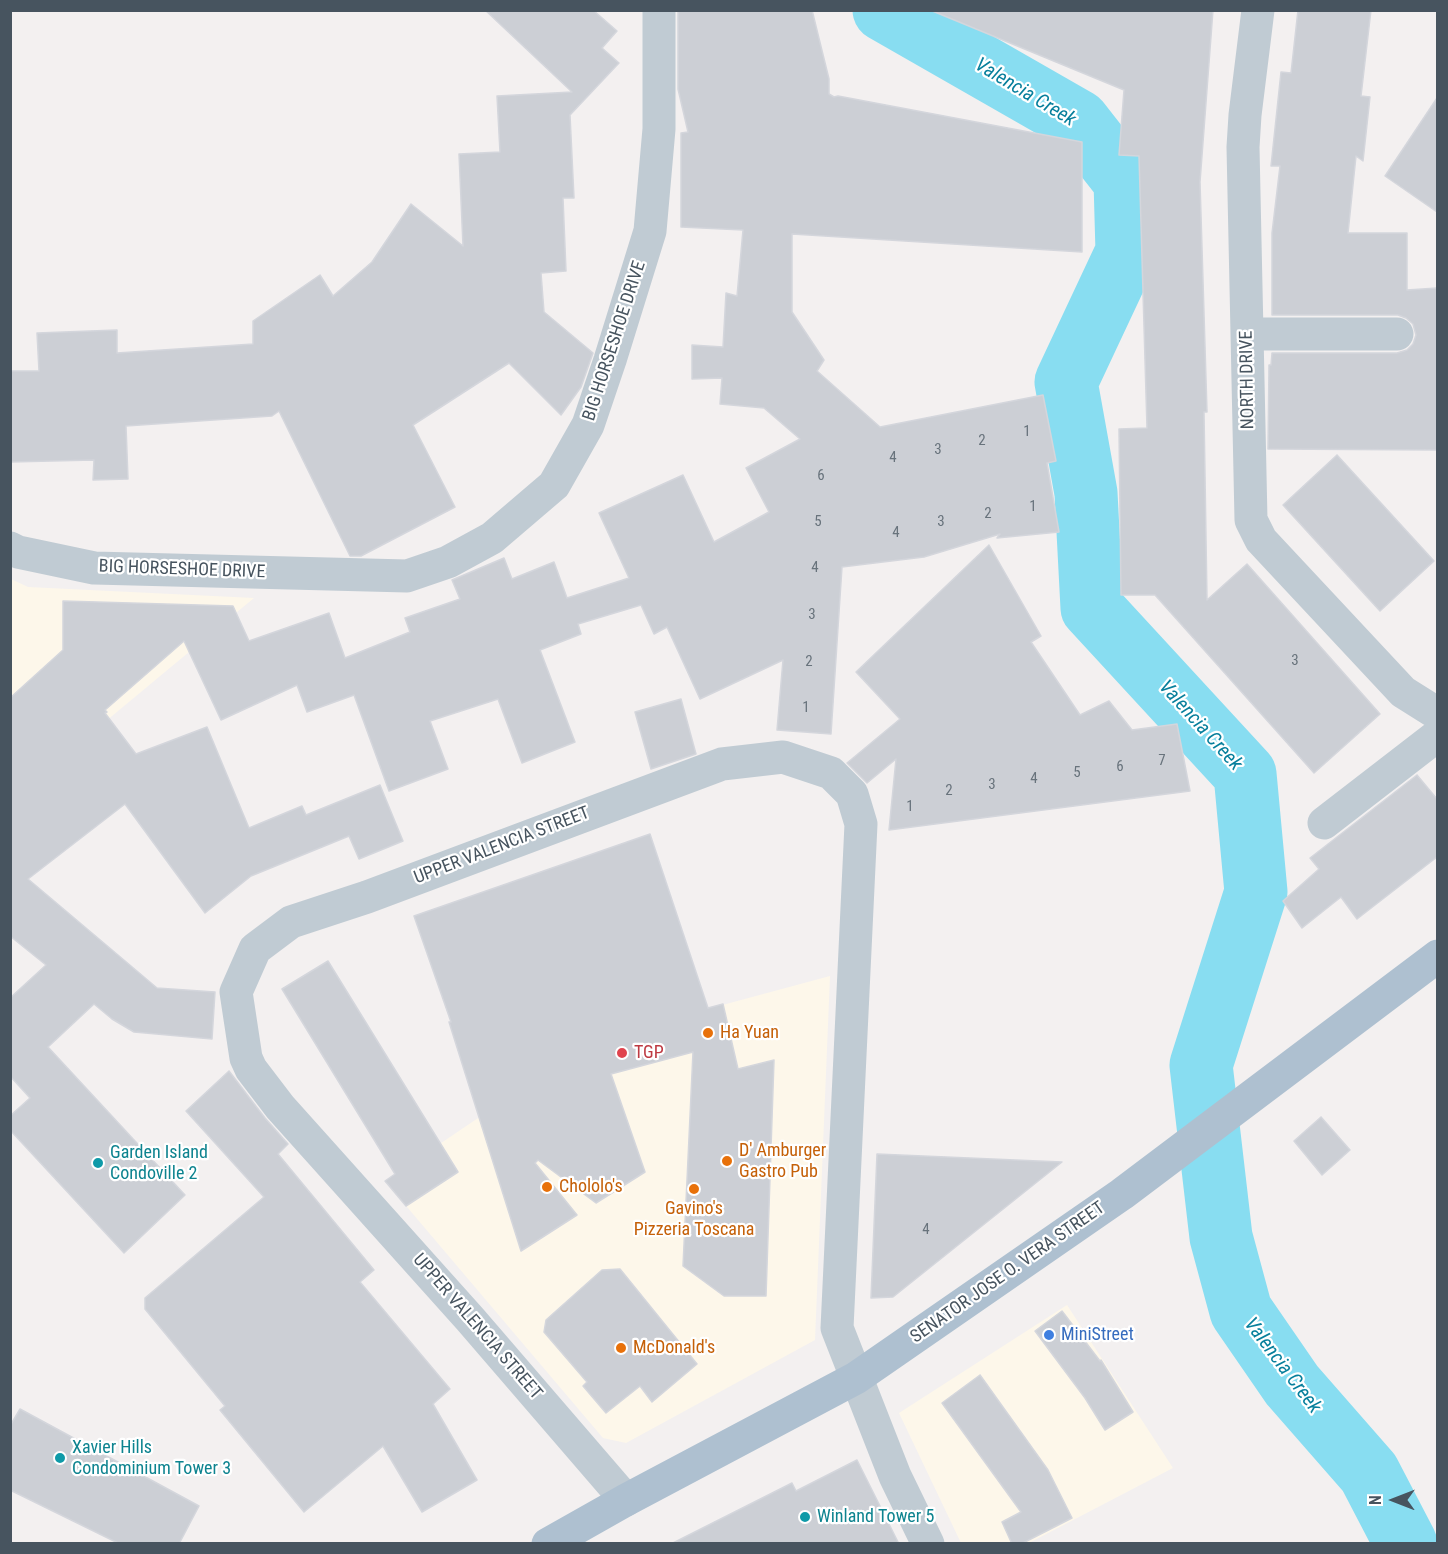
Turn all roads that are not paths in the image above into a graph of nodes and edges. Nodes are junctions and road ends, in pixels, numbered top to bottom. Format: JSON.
{"nodes":[{"id":1,"x":659,"y":10,"type":"edge"},
{"id":2,"x":1258,"y":10,"type":"edge"},
{"id":3,"x":1247,"y":334,"type":"junction"},
{"id":4,"x":1397,"y":334,"type":"dead end"},
{"id":5,"x":10,"y":548,"type":"edge"},
{"id":6,"x":1402,"y":692,"type":"junction"},
{"id":7,"x":1437,"y":714,"type":"edge"},
{"id":8,"x":1433,"y":748,"type":"edge"},
{"id":9,"x":1324,"y":823,"type":"dead end"},
{"id":10,"x":1437,"y":956,"type":"edge"},
{"id":11,"x":856,"y":1378,"type":"junction"},
{"id":12,"x":626,"y":1500,"type":"junction"},
{"id":13,"x":548,"y":1544,"type":"edge"},
{"id":14,"x":928,"y":1544,"type":"edge"}],
"edges":[{"from":1,"to":5,"type":"street","name":"BIG HORSESHOE DRIVE"},
{"from":2,"to":3,"type":"street","name":"NORTH DRIVE"},
{"from":3,"to":4,"type":"street"},
{"from":3,"to":6,"type":"street","name":"NORTH DRIVE"},
{"from":6,"to":7,"type":"street","name":"NORTH DRIVE"},
{"from":6,"to":8,"type":"street","name":"NORTH DRIVE"},
{"from":8,"to":9,"type":"street"},
{"from":10,"to":11,"type":"main road","name":"SENATOR JOSE O. VERA STREET"},
{"from":11,"to":12,"type":"main road","name":"SENATOR JOSE O. VERA STREET"},
{"from":11,"to":12,"type":"street","name":"UPPER VALENCIA STREET"},
{"from":11,"to":14,"type":"street","name":"UPPER VALENCIA STREET"},
{"from":12,"to":13,"type":"main road","name":"SENATOR JOSE O. VERA STREET"}]}
